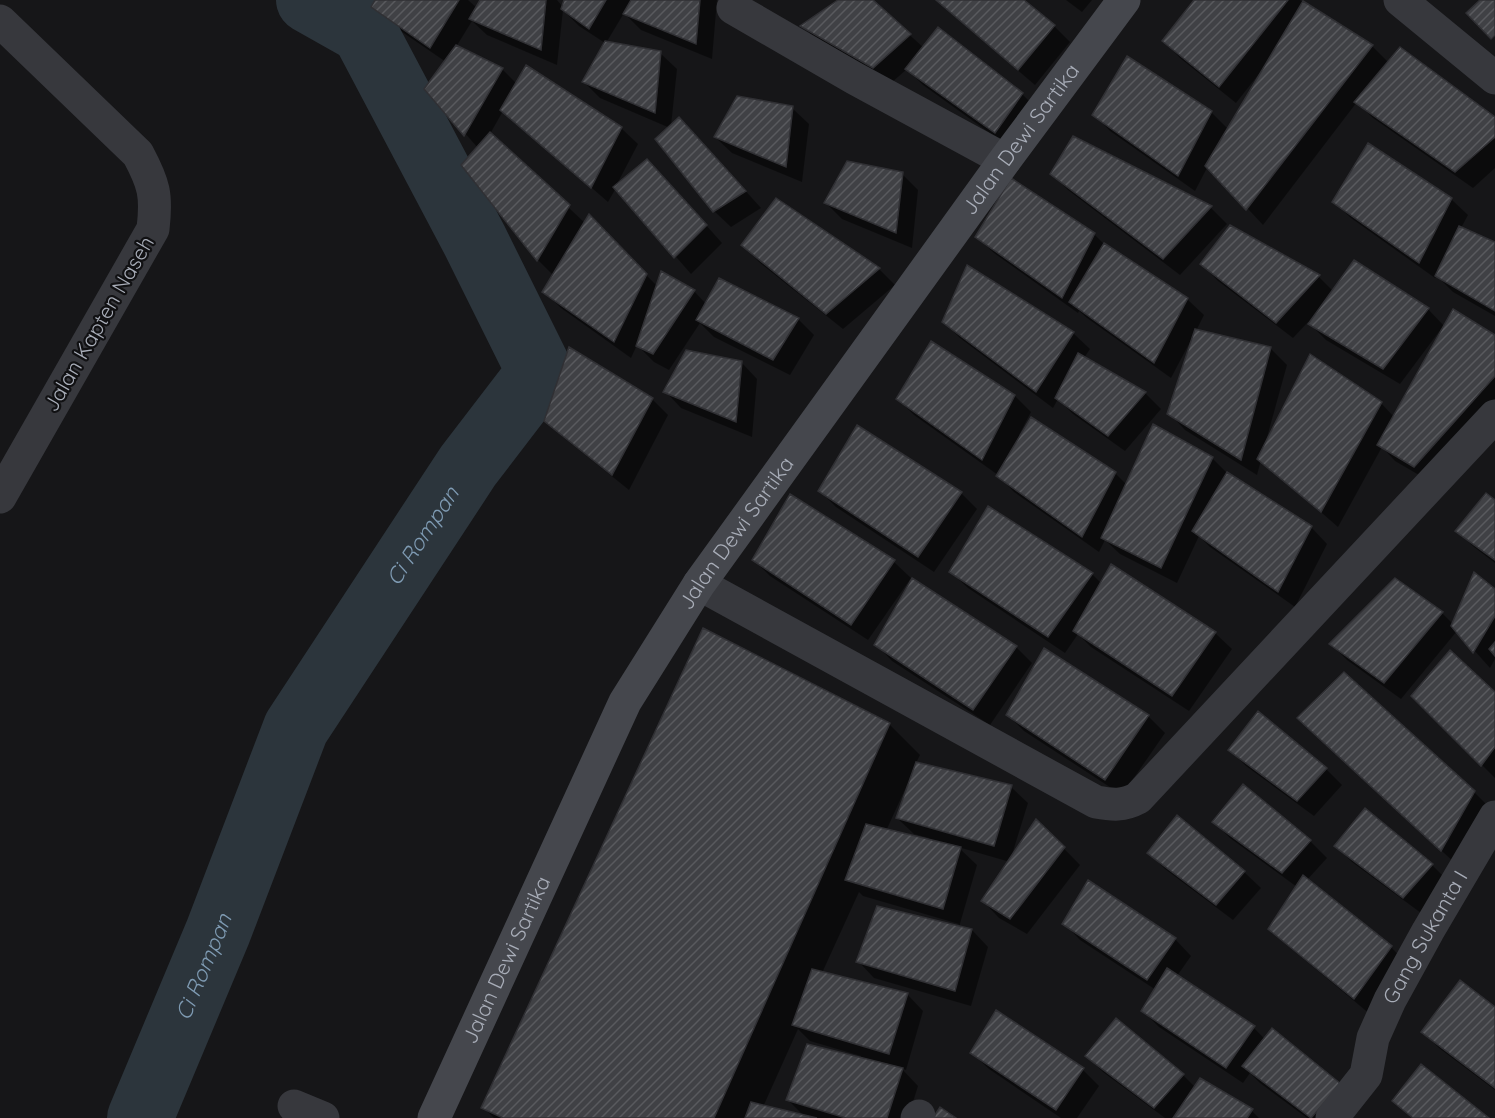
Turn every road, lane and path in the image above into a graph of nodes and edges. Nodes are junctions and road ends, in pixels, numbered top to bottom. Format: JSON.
{"nodes":[{"id":1,"x":1124,"y":0,"type":"edge"},
{"id":2,"x":1400,"y":0,"type":"edge"},
{"id":3,"x":733,"y":8,"type":"dead end"},
{"id":4,"x":0,"y":21,"type":"edge"},
{"id":5,"x":1495,"y":78,"type":"edge"},
{"id":6,"x":1005,"y":160,"type":"junction"},
{"id":7,"x":1495,"y":416,"type":"edge"},
{"id":8,"x":0,"y":497,"type":"edge"},
{"id":9,"x":699,"y":584,"type":"junction"},
{"id":10,"x":1495,"y":817,"type":"edge"},
{"id":11,"x":434,"y":1118,"type":"edge"},
{"id":12,"x":1332,"y":1118,"type":"edge"}],
"edges":[{"from":1,"to":6,"type":"street","name":"Jalan Dewi Sartika"},
{"from":2,"to":5,"type":"street"},
{"from":3,"to":6,"type":"street"},
{"from":4,"to":8,"type":"street","name":"Jalan Kapten Naseh"},
{"from":6,"to":9,"type":"street","name":"Jalan Dewi Sartika"},
{"from":7,"to":9,"type":"street"},
{"from":9,"to":11,"type":"street","name":"Jalan Dewi Sartika"},
{"from":10,"to":12,"type":"street","name":"Gang Sukanta I"}]}
